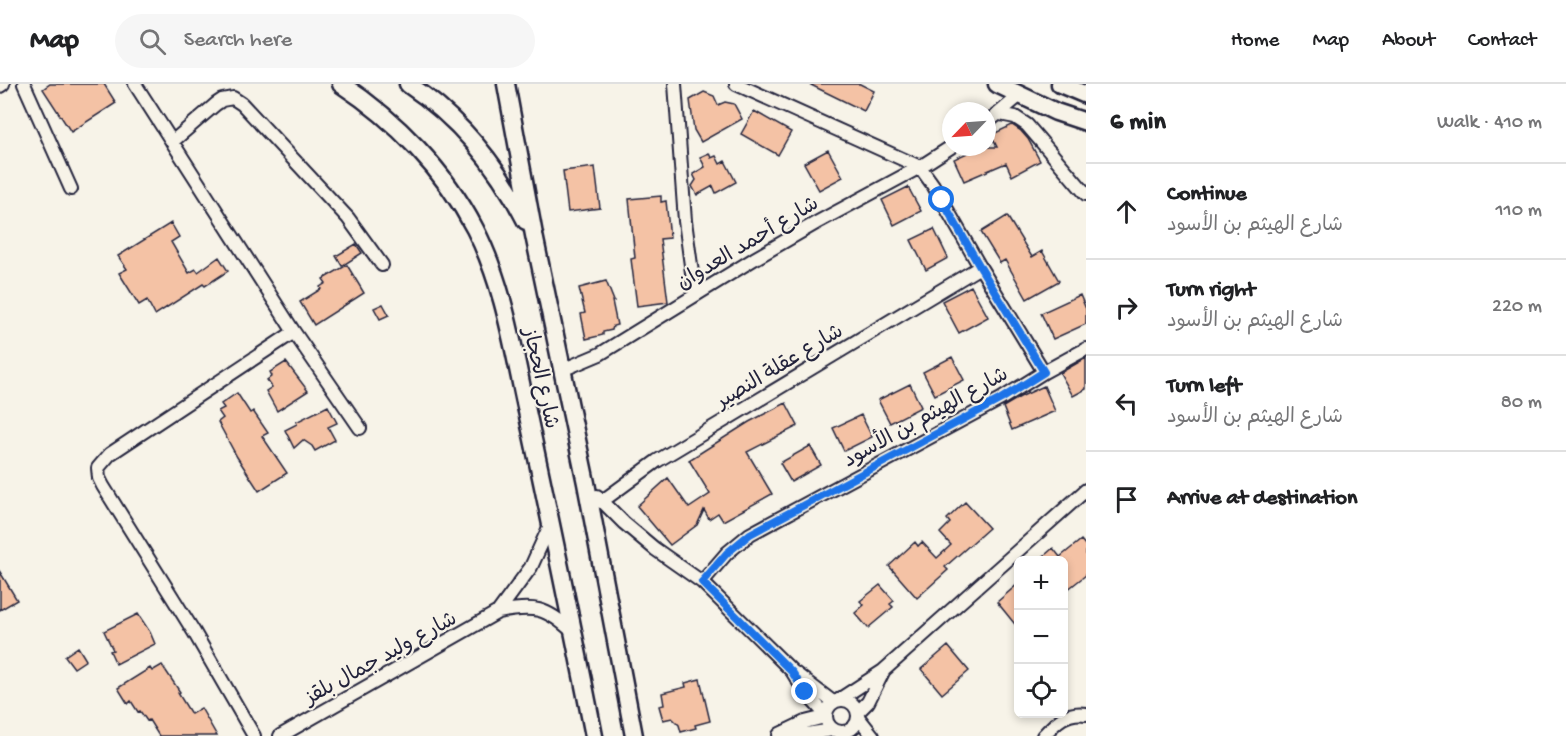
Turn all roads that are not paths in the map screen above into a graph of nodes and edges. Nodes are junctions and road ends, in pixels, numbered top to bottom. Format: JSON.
{"nodes":[{"id":1,"x":24,"y":84,"type":"edge"},
{"id":2,"x":135,"y":84,"type":"edge"},
{"id":3,"x":408,"y":84,"type":"edge"},
{"id":4,"x":506,"y":84,"type":"edge"},
{"id":5,"x":675,"y":84,"type":"edge"},
{"id":6,"x":736,"y":84,"type":"edge"},
{"id":7,"x":996,"y":84,"type":"edge"},
{"id":8,"x":1060,"y":84,"type":"edge"},
{"id":9,"x":343,"y":85,"type":"edge"},
{"id":10,"x":1086,"y":95,"type":"edge"},
{"id":11,"x":1018,"y":96,"type":"junction"},
{"id":12,"x":1000,"y":114,"type":"junction"},
{"id":13,"x":996,"y":117,"type":"edge"},
{"id":14,"x":1086,"y":122,"type":"edge"},
{"id":15,"x":172,"y":142,"type":"junction"},
{"id":16,"x":942,"y":153,"type":"edge"},
{"id":17,"x":920,"y":167,"type":"junction"},
{"id":18,"x":71,"y":189,"type":"dead end"},
{"id":19,"x":1086,"y":194,"type":"edge"},
{"id":20,"x":534,"y":235,"type":"junction"},
{"id":21,"x":382,"y":265,"type":"dead end"},
{"id":22,"x":980,"y":267,"type":"junction"},
{"id":23,"x":695,"y":295,"type":"junction"},
{"id":24,"x":294,"y":332,"type":"junction"},
{"id":25,"x":1086,"y":350,"type":"edge"},
{"id":26,"x":562,"y":370,"type":"junction"},
{"id":27,"x":1044,"y":372,"type":"junction"},
{"id":28,"x":360,"y":428,"type":"dead end"},
{"id":29,"x":586,"y":483,"type":"junction"},
{"id":30,"x":1086,"y":490,"type":"edge"},
{"id":31,"x":601,"y":502,"type":"junction"},
{"id":32,"x":551,"y":522,"type":"junction"},
{"id":33,"x":702,"y":582,"type":"junction"},
{"id":34,"x":498,"y":612,"type":"junction"},
{"id":35,"x":573,"y":632,"type":"junction"},
{"id":36,"x":883,"y":671,"type":"junction"},
{"id":37,"x":792,"y":672,"type":"junction"},
{"id":38,"x":836,"y":701,"type":"junction"},
{"id":39,"x":1086,"y":714,"type":"edge"},
{"id":40,"x":825,"y":715,"type":"junction"},
{"id":41,"x":858,"y":715,"type":"junction"},
{"id":42,"x":841,"y":733,"type":"edge"},
{"id":43,"x":254,"y":736,"type":"edge"},
{"id":44,"x":280,"y":736,"type":"edge"},
{"id":45,"x":594,"y":736,"type":"edge"},
{"id":46,"x":633,"y":736,"type":"edge"},
{"id":47,"x":778,"y":736,"type":"edge"},
{"id":48,"x":873,"y":736,"type":"edge"},
{"id":49,"x":1043,"y":736,"type":"edge"}],
"edges":[{"from":1,"to":18,"type":"street"},
{"from":2,"to":15,"type":"street"},
{"from":3,"to":20,"type":"main road","name":"شارع الحجاز"},
{"from":4,"to":20,"type":"main road","name":"شارع الحجاز"},
{"from":5,"to":23,"type":"street"},
{"from":6,"to":17,"type":"street"},
{"from":7,"to":11,"type":"main road"},
{"from":8,"to":10,"type":"main road"},
{"from":9,"to":32,"type":"main road","name":"شارع الحجاز"},
{"from":11,"to":12,"type":"street"},
{"from":11,"to":14,"type":"main road"},
{"from":12,"to":13,"type":"street"},
{"from":12,"to":19,"type":"street"},
{"from":15,"to":21,"type":"street"},
{"from":15,"to":24,"type":"street"},
{"from":16,"to":17,"type":"street","name":"شارع أحمد العدوان"},
{"from":17,"to":22,"type":"street"},
{"from":17,"to":23,"type":"street","name":"شارع أحمد العدوان"},
{"from":20,"to":26,"type":"main road","name":"شارع الحجاز"},
{"from":22,"to":27,"type":"street"},
{"from":22,"to":31,"type":"street","name":"شارع عقلة النصير"},
{"from":23,"to":26,"type":"street","name":"شارع أحمد العدوان"},
{"from":24,"to":28,"type":"street"},
{"from":24,"to":43,"type":"street"},
{"from":25,"to":27,"type":"street"},
{"from":26,"to":29,"type":"main road","name":"شارع الحجاز"},
{"from":27,"to":33,"type":"street","name":"شارع الهيثم بن الأسود"},
{"from":29,"to":31,"type":"street"},
{"from":29,"to":46,"type":"main road","name":"شارع الحجاز"},
{"from":30,"to":36,"type":"street"},
{"from":31,"to":33,"type":"street"},
{"from":32,"to":34,"type":"street","name":"شارع وليد جمال بلقز"},
{"from":32,"to":35,"type":"main road","name":"شارع الحجاز"},
{"from":33,"to":37,"type":"street"},
{"from":34,"to":35,"type":"street","name":"شارع وليد جمال بلقز"},
{"from":34,"to":44,"type":"street","name":"شارع وليد جمال بلقز"},
{"from":35,"to":45,"type":"main road","name":"شارع الحجاز"},
{"from":36,"to":38,"type":"street"},
{"from":36,"to":41,"type":"street"},
{"from":37,"to":38,"type":"street"},
{"from":37,"to":40,"type":"street"},
{"from":38,"to":40,"type":"street"},
{"from":38,"to":41,"type":"street"},
{"from":39,"to":49,"type":"street"},
{"from":40,"to":42,"type":"street"},
{"from":40,"to":47,"type":"street"},
{"from":41,"to":42,"type":"street"},
{"from":41,"to":48,"type":"street"},
{"from":42,"to":47,"type":"street"}]}
